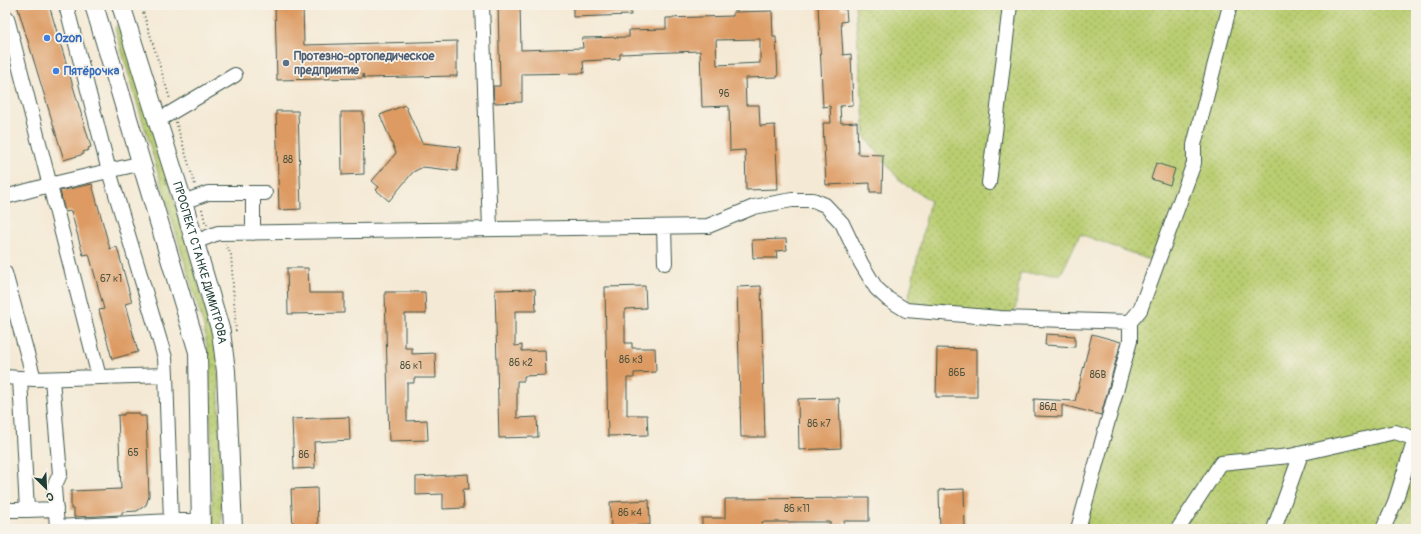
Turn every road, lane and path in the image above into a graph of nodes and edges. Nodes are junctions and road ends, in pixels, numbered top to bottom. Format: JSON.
{"nodes":[{"id":1,"x":66,"y":5,"type":"edge"},
{"id":2,"x":94,"y":5,"type":"edge"},
{"id":3,"x":482,"y":5,"type":"edge"},
{"id":4,"x":1010,"y":5,"type":"edge"},
{"id":5,"x":1230,"y":5,"type":"edge"},
{"id":6,"x":123,"y":10,"type":"edge"},
{"id":7,"x":5,"y":18,"type":"edge"},
{"id":8,"x":100,"y":23,"type":"junction"},
{"id":9,"x":235,"y":75,"type":"dead end"},
{"id":10,"x":158,"y":121,"type":"junction"},
{"id":11,"x":142,"y":163,"type":"junction"},
{"id":12,"x":109,"y":170,"type":"junction"},
{"id":13,"x":989,"y":184,"type":"dead end"},
{"id":14,"x":49,"y":185,"type":"junction"},
{"id":15,"x":5,"y":197,"type":"edge"},
{"id":16,"x":183,"y":202,"type":"junction"},
{"id":17,"x":664,"y":227,"type":"junction"},
{"id":18,"x":490,"y":229,"type":"junction"},
{"id":19,"x":253,"y":233,"type":"junction"},
{"id":20,"x":195,"y":242,"type":"junction"},
{"id":21,"x":665,"y":262,"type":"dead end"},
{"id":22,"x":5,"y":273,"type":"edge"},
{"id":23,"x":1130,"y":322,"type":"junction"},
{"id":24,"x":166,"y":374,"type":"junction"},
{"id":25,"x":5,"y":377,"type":"edge"},
{"id":26,"x":99,"y":377,"type":"junction"},
{"id":27,"x":27,"y":379,"type":"junction"},
{"id":28,"x":52,"y":379,"type":"junction"},
{"id":29,"x":1416,"y":439,"type":"edge"},
{"id":30,"x":1301,"y":454,"type":"junction"},
{"id":31,"x":56,"y":509,"type":"junction"},
{"id":32,"x":5,"y":510,"type":"edge"},
{"id":33,"x":26,"y":510,"type":"junction"},
{"id":34,"x":171,"y":525,"type":"edge"},
{"id":35,"x":201,"y":525,"type":"edge"},
{"id":36,"x":233,"y":529,"type":"edge"},
{"id":37,"x":1078,"y":529,"type":"edge"},
{"id":38,"x":1178,"y":529,"type":"edge"},
{"id":39,"x":1274,"y":529,"type":"edge"},
{"id":40,"x":1383,"y":529,"type":"edge"}],
"edges":[{"from":1,"to":12,"type":"street"},
{"from":2,"to":8,"type":"main road"},
{"from":3,"to":18,"type":"street"},
{"from":4,"to":13,"type":"street"},
{"from":5,"to":23,"type":"street"},
{"from":6,"to":8,"type":"main road"},
{"from":6,"to":10,"type":"main road","name":"ПРОСПЕКТ СТАНКЕ ДИМИТРОВА"},
{"from":7,"to":14,"type":"street"},
{"from":8,"to":11,"type":"main road"},
{"from":9,"to":10,"type":"street"},
{"from":10,"to":16,"type":"main road","name":"ПРОСПЕКТ СТАНКЕ ДИМИТРОВА"},
{"from":11,"to":12,"type":"street"},
{"from":11,"to":35,"type":"main road"},
{"from":12,"to":14,"type":"street"},
{"from":12,"to":24,"type":"street"},
{"from":14,"to":15,"type":"street"},
{"from":14,"to":26,"type":"street"},
{"from":16,"to":19,"type":"street"},
{"from":16,"to":20,"type":"main road","name":"ПРОСПЕКТ СТАНКЕ ДИМИТРОВА"},
{"from":17,"to":18,"type":"street"},
{"from":17,"to":21,"type":"street"},
{"from":17,"to":23,"type":"street"},
{"from":18,"to":19,"type":"street"},
{"from":19,"to":20,"type":"street"},
{"from":20,"to":36,"type":"main road","name":"ПРОСПЕКТ СТАНКЕ ДИМИТРОВА"},
{"from":22,"to":27,"type":"street"},
{"from":23,"to":37,"type":"street"},
{"from":24,"to":26,"type":"street"},
{"from":24,"to":34,"type":"street"},
{"from":25,"to":27,"type":"street"},
{"from":26,"to":28,"type":"street"},
{"from":27,"to":28,"type":"street"},
{"from":27,"to":33,"type":"street"},
{"from":28,"to":31,"type":"street"},
{"from":29,"to":30,"type":"street"},
{"from":29,"to":40,"type":"street"},
{"from":30,"to":38,"type":"street"},
{"from":30,"to":39,"type":"street"},
{"from":31,"to":33,"type":"street"},
{"from":31,"to":34,"type":"street"},
{"from":32,"to":33,"type":"street"},
{"from":34,"to":35,"type":"street"}]}
